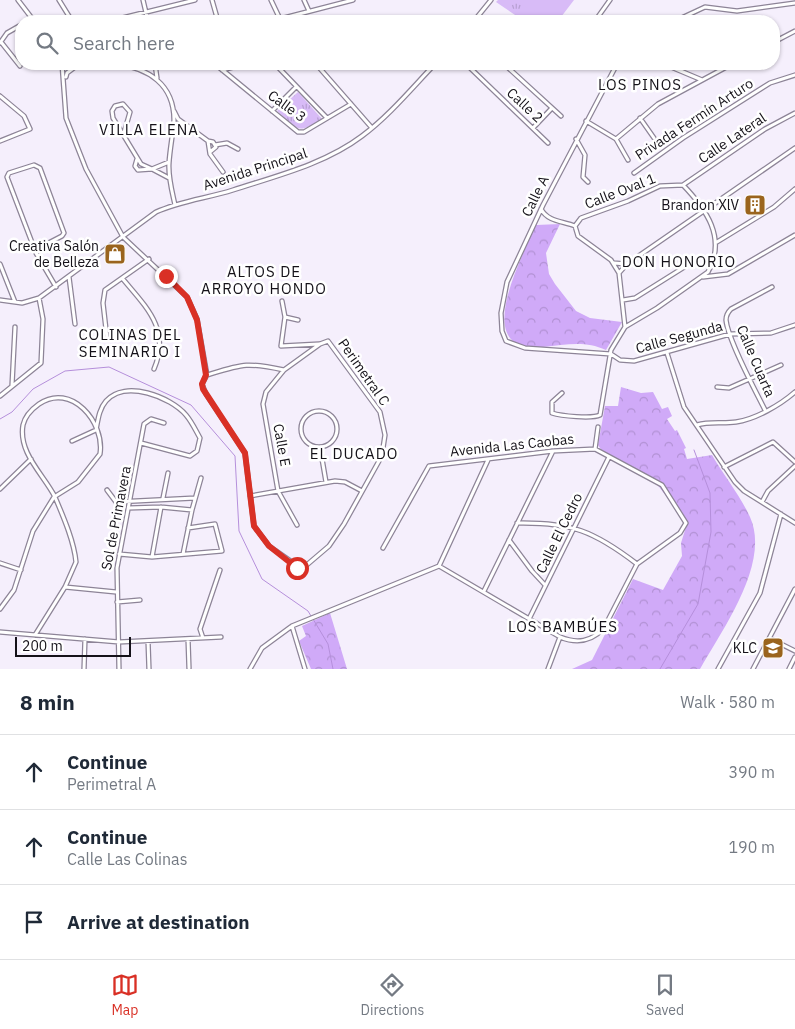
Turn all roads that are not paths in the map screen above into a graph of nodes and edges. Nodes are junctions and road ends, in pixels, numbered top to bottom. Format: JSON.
{"nodes":[{"id":1,"x":18,"y":0,"type":"edge"},
{"id":2,"x":59,"y":0,"type":"edge"},
{"id":3,"x":143,"y":0,"type":"edge"},
{"id":4,"x":195,"y":0,"type":"edge"},
{"id":5,"x":212,"y":0,"type":"edge"},
{"id":6,"x":271,"y":0,"type":"edge"},
{"id":7,"x":304,"y":0,"type":"edge"},
{"id":8,"x":353,"y":0,"type":"edge"},
{"id":9,"x":491,"y":0,"type":"edge"},
{"id":10,"x":610,"y":0,"type":"edge"},
{"id":11,"x":346,"y":1,"type":"edge"},
{"id":12,"x":795,"y":3,"type":"edge"},
{"id":13,"x":309,"y":11,"type":"junction"},
{"id":14,"x":146,"y":12,"type":"junction"},
{"id":15,"x":28,"y":15,"type":"edge"},
{"id":16,"x":68,"y":15,"type":"edge"},
{"id":17,"x":134,"y":15,"type":"edge"},
{"id":18,"x":147,"y":15,"type":"edge"},
{"id":19,"x":216,"y":15,"type":"edge"},
{"id":20,"x":278,"y":15,"type":"edge"},
{"id":21,"x":294,"y":15,"type":"edge"},
{"id":22,"x":479,"y":15,"type":"edge"},
{"id":23,"x":599,"y":15,"type":"edge"},
{"id":24,"x":689,"y":15,"type":"edge"},
{"id":25,"x":15,"y":29,"type":"edge"},
{"id":26,"x":795,"y":31,"type":"edge"},
{"id":27,"x":780,"y":39,"type":"edge"},
{"id":28,"x":1,"y":43,"type":"edge"},
{"id":29,"x":15,"y":60,"type":"edge"},
{"id":30,"x":63,"y":70,"type":"edge"},
{"id":31,"x":71,"y":70,"type":"edge"},
{"id":32,"x":144,"y":70,"type":"edge"},
{"id":33,"x":156,"y":70,"type":"edge"},
{"id":34,"x":222,"y":70,"type":"edge"},
{"id":35,"x":280,"y":70,"type":"edge"},
{"id":36,"x":321,"y":70,"type":"edge"},
{"id":37,"x":429,"y":70,"type":"edge"},
{"id":38,"x":472,"y":70,"type":"edge"},
{"id":39,"x":511,"y":70,"type":"edge"},
{"id":40,"x":613,"y":70,"type":"edge"},
{"id":41,"x":679,"y":70,"type":"edge"},
{"id":42,"x":721,"y":70,"type":"edge"},
{"id":43,"x":795,"y":75,"type":"edge"},
{"id":44,"x":157,"y":78,"type":"junction"},
{"id":45,"x":702,"y":80,"type":"junction"},
{"id":46,"x":64,"y":83,"type":"junction"},
{"id":47,"x":296,"y":88,"type":"junction"},
{"id":48,"x":0,"y":96,"type":"edge"},
{"id":49,"x":351,"y":104,"type":"junction"},
{"id":50,"x":552,"y":108,"type":"junction"},
{"id":51,"x":173,"y":111,"type":"junction"},
{"id":52,"x":272,"y":111,"type":"junction"},
{"id":53,"x":795,"y":113,"type":"edge"},
{"id":54,"x":561,"y":116,"type":"dead end"},
{"id":55,"x":327,"y":118,"type":"junction"},
{"id":56,"x":640,"y":118,"type":"junction"},
{"id":57,"x":586,"y":121,"type":"junction"},
{"id":58,"x":129,"y":124,"type":"junction"},
{"id":59,"x":187,"y":125,"type":"junction"},
{"id":60,"x":118,"y":126,"type":"junction"},
{"id":61,"x":372,"y":128,"type":"junction"},
{"id":62,"x":533,"y":128,"type":"junction"},
{"id":63,"x":124,"y":133,"type":"junction"},
{"id":64,"x":172,"y":134,"type":"junction"},
{"id":65,"x":654,"y":138,"type":"dead end"},
{"id":66,"x":576,"y":139,"type":"junction"},
{"id":67,"x":616,"y":139,"type":"junction"},
{"id":68,"x":0,"y":141,"type":"edge"},
{"id":69,"x":208,"y":141,"type":"junction"},
{"id":70,"x":548,"y":142,"type":"dead end"},
{"id":71,"x":215,"y":145,"type":"junction"},
{"id":72,"x":795,"y":148,"type":"edge"},
{"id":73,"x":238,"y":149,"type":"dead end"},
{"id":74,"x":210,"y":152,"type":"junction"},
{"id":75,"x":137,"y":158,"type":"junction"},
{"id":76,"x":628,"y":160,"type":"dead end"},
{"id":77,"x":169,"y":162,"type":"junction"},
{"id":78,"x":152,"y":169,"type":"junction"},
{"id":79,"x":223,"y":172,"type":"dead end"},
{"id":80,"x":634,"y":173,"type":"dead end"},
{"id":81,"x":169,"y":178,"type":"junction"},
{"id":82,"x":588,"y":182,"type":"dead end"},
{"id":83,"x":683,"y":185,"type":"junction"},
{"id":84,"x":795,"y":189,"type":"edge"},
{"id":85,"x":174,"y":205,"type":"junction"},
{"id":86,"x":541,"y":208,"type":"junction"},
{"id":87,"x":706,"y":211,"type":"junction"},
{"id":88,"x":575,"y":226,"type":"junction"},
{"id":89,"x":795,"y":234,"type":"edge"},
{"id":90,"x":123,"y":237,"type":"junction"},
{"id":91,"x":717,"y":242,"type":"junction"},
{"id":92,"x":35,"y":250,"type":"junction"},
{"id":93,"x":148,"y":259,"type":"junction"},
{"id":94,"x":614,"y":262,"type":"junction"},
{"id":95,"x":0,"y":264,"type":"edge"},
{"id":96,"x":627,"y":264,"type":"junction"},
{"id":97,"x":686,"y":266,"type":"dead end"},
{"id":98,"x":619,"y":273,"type":"junction"},
{"id":99,"x":69,"y":277,"type":"junction"},
{"id":100,"x":703,"y":277,"type":"junction"},
{"id":101,"x":122,"y":278,"type":"junction"},
{"id":102,"x":56,"y":287,"type":"junction"},
{"id":103,"x":772,"y":287,"type":"dead end"},
{"id":104,"x":39,"y":298,"type":"junction"},
{"id":105,"x":0,"y":300,"type":"edge"},
{"id":106,"x":623,"y":300,"type":"junction"},
{"id":107,"x":282,"y":301,"type":"dead end"},
{"id":108,"x":15,"y":302,"type":"junction"},
{"id":109,"x":285,"y":317,"type":"junction"},
{"id":110,"x":298,"y":320,"type":"dead end"},
{"id":111,"x":75,"y":324,"type":"dead end"},
{"id":112,"x":795,"y":325,"type":"edge"},
{"id":113,"x":15,"y":327,"type":"dead end"},
{"id":114,"x":625,"y":327,"type":"junction"},
{"id":115,"x":730,"y":334,"type":"junction"},
{"id":116,"x":107,"y":338,"type":"dead end"},
{"id":117,"x":320,"y":344,"type":"junction"},
{"id":118,"x":509,"y":344,"type":"joint"},
{"id":119,"x":667,"y":353,"type":"junction"},
{"id":120,"x":611,"y":354,"type":"junction"},
{"id":121,"x":781,"y":365,"type":"dead end"},
{"id":122,"x":154,"y":369,"type":"dead end"},
{"id":123,"x":284,"y":370,"type":"junction"},
{"id":124,"x":206,"y":375,"type":"junction"},
{"id":125,"x":751,"y":380,"type":"junction"},
{"id":126,"x":12,"y":386,"type":"junction"},
{"id":127,"x":717,"y":387,"type":"dead end"},
{"id":128,"x":795,"y":392,"type":"edge"},
{"id":129,"x":562,"y":393,"type":"dead end"},
{"id":130,"x":0,"y":396,"type":"edge"},
{"id":131,"x":765,"y":410,"type":"junction"},
{"id":132,"x":164,"y":423,"type":"dead end"},
{"id":133,"x":697,"y":425,"type":"junction"},
{"id":134,"x":598,"y":427,"type":"dead end"},
{"id":135,"x":96,"y":430,"type":"junction"},
{"id":136,"x":72,"y":441,"type":"dead end"},
{"id":137,"x":141,"y":443,"type":"junction"},
{"id":138,"x":320,"y":447,"type":"junction"},
{"id":139,"x":595,"y":450,"type":"junction"},
{"id":140,"x":553,"y":451,"type":"junction"},
{"id":141,"x":541,"y":453,"type":"junction"},
{"id":142,"x":609,"y":457,"type":"junction"},
{"id":143,"x":31,"y":459,"type":"junction"},
{"id":144,"x":488,"y":460,"type":"junction"},
{"id":145,"x":547,"y":460,"type":"junction"},
{"id":146,"x":795,"y":464,"type":"edge"},
{"id":147,"x":724,"y":467,"type":"junction"},
{"id":148,"x":168,"y":473,"type":"dead end"},
{"id":149,"x":201,"y":478,"type":"dead end"},
{"id":150,"x":326,"y":482,"type":"junction"},
{"id":151,"x":0,"y":489,"type":"edge"},
{"id":152,"x":107,"y":490,"type":"dead end"},
{"id":153,"x":362,"y":490,"type":"junction"},
{"id":154,"x":278,"y":491,"type":"junction"},
{"id":155,"x":250,"y":496,"type":"junction"},
{"id":156,"x":54,"y":497,"type":"junction"},
{"id":157,"x":163,"y":498,"type":"junction"},
{"id":158,"x":195,"y":498,"type":"junction"},
{"id":159,"x":131,"y":500,"type":"junction"},
{"id":160,"x":762,"y":502,"type":"junction"},
{"id":161,"x":129,"y":508,"type":"junction"},
{"id":162,"x":161,"y":508,"type":"junction"},
{"id":163,"x":192,"y":510,"type":"junction"},
{"id":164,"x":781,"y":514,"type":"junction"},
{"id":165,"x":517,"y":523,"type":"junction"},
{"id":166,"x":795,"y":523,"type":"edge"},
{"id":167,"x":297,"y":525,"type":"dead end"},
{"id":168,"x":188,"y":528,"type":"junction"},
{"id":169,"x":574,"y":528,"type":"junction"},
{"id":170,"x":509,"y":540,"type":"junction"},
{"id":171,"x":384,"y":548,"type":"dead end"},
{"id":172,"x":119,"y":554,"type":"junction"},
{"id":173,"x":184,"y":554,"type":"junction"},
{"id":174,"x":152,"y":556,"type":"junction"},
{"id":175,"x":0,"y":563,"type":"edge"},
{"id":176,"x":637,"y":564,"type":"junction"},
{"id":177,"x":439,"y":566,"type":"junction"},
{"id":178,"x":21,"y":570,"type":"junction"},
{"id":179,"x":220,"y":570,"type":"dead end"},
{"id":180,"x":546,"y":585,"type":"junction"},
{"id":181,"x":65,"y":587,"type":"junction"},
{"id":182,"x":795,"y":589,"type":"edge"},
{"id":183,"x":484,"y":591,"type":"junction"},
{"id":184,"x":116,"y":592,"type":"junction"},
{"id":185,"x":140,"y":600,"type":"dead end"},
{"id":186,"x":116,"y":602,"type":"junction"},
{"id":187,"x":0,"y":609,"type":"edge"},
{"id":188,"x":529,"y":618,"type":"junction"},
{"id":189,"x":292,"y":626,"type":"junction"},
{"id":190,"x":0,"y":632,"type":"edge"},
{"id":191,"x":35,"y":635,"type":"junction"},
{"id":192,"x":221,"y":637,"type":"dead end"},
{"id":193,"x":560,"y":637,"type":"junction"},
{"id":194,"x":203,"y":638,"type":"junction"},
{"id":195,"x":84,"y":639,"type":"junction"},
{"id":196,"x":188,"y":639,"type":"junction"},
{"id":197,"x":771,"y":639,"type":"junction"},
{"id":198,"x":148,"y":641,"type":"junction"},
{"id":199,"x":119,"y":642,"type":"junction"},
{"id":200,"x":795,"y":651,"type":"edge"},
{"id":201,"x":795,"y":657,"type":"edge"},
{"id":202,"x":190,"y":668,"type":"edge"},
{"id":203,"x":84,"y":669,"type":"edge"},
{"id":204,"x":119,"y":669,"type":"edge"},
{"id":205,"x":148,"y":669,"type":"edge"},
{"id":206,"x":250,"y":669,"type":"edge"},
{"id":207,"x":305,"y":669,"type":"edge"},
{"id":208,"x":548,"y":669,"type":"edge"},
{"id":209,"x":718,"y":669,"type":"edge"},
{"id":210,"x":753,"y":669,"type":"edge"},
{"id":211,"x":789,"y":669,"type":"edge"}],
"edges":[{"from":1,"to":15,"type":"street"},
{"from":2,"to":16,"type":"street"},
{"from":3,"to":14,"type":"street"},
{"from":4,"to":14,"type":"street"},
{"from":5,"to":19,"type":"street"},
{"from":6,"to":20,"type":"street"},
{"from":7,"to":13,"type":"street"},
{"from":8,"to":11,"type":"street"},
{"from":9,"to":22,"type":"street"},
{"from":10,"to":23,"type":"street"},
{"from":11,"to":13,"type":"street"},
{"from":12,"to":24,"type":"street"},
{"from":13,"to":21,"type":"street"},
{"from":14,"to":17,"type":"street"},
{"from":14,"to":18,"type":"street"},
{"from":25,"to":28,"type":"street"},
{"from":26,"to":27,"type":"street"},
{"from":28,"to":29,"type":"street"},
{"from":30,"to":46,"type":"street"},
{"from":31,"to":46,"type":"street"},
{"from":32,"to":44,"type":"street"},
{"from":33,"to":44,"type":"street"},
{"from":34,"to":52,"type":"street","name":"Calle 3"},
{"from":35,"to":47,"type":"street"},
{"from":36,"to":49,"type":"street"},
{"from":37,"to":61,"type":"street","name":"Avenida Principal"},
{"from":38,"to":62,"type":"street","name":"Calle 2"},
{"from":39,"to":50,"type":"street"},
{"from":40,"to":57,"type":"street","name":"Calle A"},
{"from":41,"to":45,"type":"street"},
{"from":42,"to":45,"type":"street"},
{"from":43,"to":80,"type":"street","name":"Privada Fermín Arturo"},
{"from":44,"to":51,"type":"street"},
{"from":45,"to":56,"type":"street"},
{"from":46,"to":90,"type":"street"},
{"from":47,"to":52,"type":"street"},
{"from":47,"to":55,"type":"street"},
{"from":48,"to":68,"type":"street"},
{"from":49,"to":55,"type":"street","name":"Calle 3"},
{"from":49,"to":61,"type":"street"},
{"from":50,"to":54,"type":"street"},
{"from":50,"to":62,"type":"street"},
{"from":51,"to":59,"type":"street"},
{"from":51,"to":64,"type":"street"},
{"from":52,"to":55,"type":"street","name":"Calle 3"},
{"from":53,"to":83,"type":"street","name":"Calle Lateral"},
{"from":56,"to":65,"type":"street"},
{"from":56,"to":67,"type":"street"},
{"from":57,"to":66,"type":"street","name":"Calle A"},
{"from":57,"to":67,"type":"street"},
{"from":58,"to":60,"type":"street"},
{"from":58,"to":60,"type":"street"},
{"from":58,"to":63,"type":"street"},
{"from":59,"to":64,"type":"street"},
{"from":59,"to":69,"type":"street"},
{"from":60,"to":63,"type":"street"},
{"from":61,"to":85,"type":"street","name":"Avenida Principal"},
{"from":62,"to":70,"type":"street","name":"Calle 2"},
{"from":63,"to":75,"type":"street"},
{"from":64,"to":77,"type":"street"},
{"from":66,"to":82,"type":"street"},
{"from":66,"to":86,"type":"street","name":"Calle A"},
{"from":67,"to":76,"type":"street"},
{"from":69,"to":71,"type":"street"},
{"from":69,"to":74,"type":"street"},
{"from":71,"to":73,"type":"street"},
{"from":71,"to":74,"type":"street"},
{"from":72,"to":87,"type":"street"},
{"from":74,"to":79,"type":"street"},
{"from":75,"to":78,"type":"street"},
{"from":75,"to":78,"type":"street"},
{"from":77,"to":78,"type":"street"},
{"from":77,"to":81,"type":"street"},
{"from":78,"to":81,"type":"street"},
{"from":81,"to":85,"type":"street"},
{"from":83,"to":87,"type":"street"},
{"from":83,"to":88,"type":"street","name":"Calle Oval 1"},
{"from":84,"to":91,"type":"street"},
{"from":85,"to":90,"type":"street","name":"Avenida Principal"},
{"from":86,"to":88,"type":"street","name":"Calle Oval 1"},
{"from":86,"to":118,"type":"street","name":"Calle A"},
{"from":87,"to":91,"type":"street"},
{"from":87,"to":96,"type":"street"},
{"from":88,"to":94,"type":"street"},
{"from":89,"to":100,"type":"street"},
{"from":90,"to":93,"type":"street"},
{"from":90,"to":99,"type":"street","name":"Avenida Principal"},
{"from":91,"to":100,"type":"street"},
{"from":92,"to":92,"type":"street"},
{"from":92,"to":102,"type":"street"},
{"from":93,"to":101,"type":"street"},
{"from":93,"to":124,"type":"street"},
{"from":94,"to":96,"type":"street"},
{"from":94,"to":98,"type":"street"},
{"from":95,"to":108,"type":"street"},
{"from":96,"to":98,"type":"street"},
{"from":97,"to":106,"type":"street"},
{"from":98,"to":106,"type":"street"},
{"from":99,"to":102,"type":"street","name":"Avenida Principal"},
{"from":99,"to":111,"type":"street"},
{"from":100,"to":114,"type":"street"},
{"from":101,"to":116,"type":"street"},
{"from":101,"to":122,"type":"street"},
{"from":102,"to":104,"type":"street","name":"Avenida Principal"},
{"from":103,"to":115,"type":"street","name":"Calle Cuarta"},
{"from":104,"to":108,"type":"street"},
{"from":104,"to":126,"type":"street"},
{"from":105,"to":108,"type":"street"},
{"from":106,"to":114,"type":"street"},
{"from":107,"to":109,"type":"street"},
{"from":109,"to":110,"type":"street"},
{"from":109,"to":117,"type":"street"},
{"from":112,"to":115,"type":"street","name":"Calle Segunda"},
{"from":113,"to":126,"type":"street"},
{"from":114,"to":120,"type":"street"},
{"from":115,"to":119,"type":"street","name":"Calle Segunda"},
{"from":115,"to":125,"type":"street","name":"Calle Cuarta"},
{"from":117,"to":123,"type":"street","name":"Calle E"},
{"from":117,"to":153,"type":"street","name":"Perimetral C"},
{"from":118,"to":120,"type":"street","name":"Calle Segunda"},
{"from":119,"to":120,"type":"street","name":"Calle Segunda"},
{"from":119,"to":133,"type":"street"},
{"from":120,"to":129,"type":"street"},
{"from":121,"to":125,"type":"street"},
{"from":123,"to":124,"type":"street"},
{"from":123,"to":154,"type":"street","name":"Calle E"},
{"from":124,"to":155,"type":"street"},
{"from":125,"to":127,"type":"street"},
{"from":125,"to":131,"type":"street","name":"Calle Cuarta"},
{"from":126,"to":130,"type":"street"},
{"from":128,"to":131,"type":"street"},
{"from":131,"to":133,"type":"street"},
{"from":132,"to":137,"type":"street","name":"Sol de Primavera"},
{"from":133,"to":147,"type":"street"},
{"from":134,"to":139,"type":"street"},
{"from":135,"to":136,"type":"street"},
{"from":135,"to":137,"type":"street"},
{"from":135,"to":143,"type":"street"},
{"from":135,"to":156,"type":"street"},
{"from":137,"to":159,"type":"street","name":"Sol de Primavera"},
{"from":138,"to":138,"type":"street"},
{"from":138,"to":150,"type":"street"},
{"from":139,"to":140,"type":"street","name":"Avenida Las Caobas"},
{"from":139,"to":142,"type":"street","name":"Avenida Las Caobas"},
{"from":140,"to":141,"type":"street","name":"Avenida Las Caobas"},
{"from":140,"to":145,"type":"street"},
{"from":141,"to":144,"type":"street","name":"Avenida Las Caobas"},
{"from":141,"to":145,"type":"street"},
{"from":142,"to":169,"type":"street","name":"Calle El Cedro"},
{"from":142,"to":176,"type":"street","name":"Avenida Las Caobas"},
{"from":143,"to":151,"type":"street"},
{"from":143,"to":156,"type":"street"},
{"from":144,"to":171,"type":"street","name":"Avenida Las Caobas"},
{"from":144,"to":177,"type":"street"},
{"from":145,"to":165,"type":"street"},
{"from":146,"to":147,"type":"street"},
{"from":146,"to":160,"type":"street"},
{"from":147,"to":160,"type":"street"},
{"from":148,"to":157,"type":"street"},
{"from":149,"to":158,"type":"street"},
{"from":150,"to":153,"type":"street"},
{"from":150,"to":154,"type":"street"},
{"from":152,"to":159,"type":"street"},
{"from":153,"to":155,"type":"street","name":"Perimetral C"},
{"from":154,"to":155,"type":"street"},
{"from":154,"to":167,"type":"street","name":"Calle E"},
{"from":156,"to":178,"type":"street"},
{"from":156,"to":181,"type":"street"},
{"from":157,"to":158,"type":"street"},
{"from":157,"to":159,"type":"street"},
{"from":158,"to":163,"type":"street"},
{"from":159,"to":161,"type":"street","name":"Sol de Primavera"},
{"from":160,"to":164,"type":"street"},
{"from":161,"to":162,"type":"street"},
{"from":161,"to":172,"type":"street","name":"Sol de Primavera"},
{"from":162,"to":163,"type":"street"},
{"from":162,"to":174,"type":"street"},
{"from":163,"to":168,"type":"street"},
{"from":164,"to":166,"type":"street"},
{"from":164,"to":209,"type":"street"},
{"from":165,"to":169,"type":"street"},
{"from":165,"to":170,"type":"street"},
{"from":168,"to":173,"type":"street"},
{"from":168,"to":173,"type":"street"},
{"from":169,"to":176,"type":"street"},
{"from":169,"to":180,"type":"street","name":"Calle El Cedro"},
{"from":170,"to":180,"type":"street"},
{"from":170,"to":183,"type":"street"},
{"from":172,"to":174,"type":"street"},
{"from":172,"to":184,"type":"street","name":"Sol de Primavera"},
{"from":173,"to":174,"type":"street"},
{"from":175,"to":178,"type":"street"},
{"from":176,"to":193,"type":"street","name":"Avenida Las Caobas"},
{"from":177,"to":183,"type":"street","name":"Avenida Las Caobas"},
{"from":177,"to":189,"type":"street"},
{"from":178,"to":187,"type":"street"},
{"from":179,"to":194,"type":"street"},
{"from":180,"to":188,"type":"street","name":"Calle El Cedro"},
{"from":181,"to":184,"type":"street"},
{"from":181,"to":191,"type":"street"},
{"from":182,"to":197,"type":"street"},
{"from":183,"to":188,"type":"street","name":"Avenida Las Caobas"},
{"from":184,"to":186,"type":"street","name":"Sol de Primavera"},
{"from":185,"to":186,"type":"street"},
{"from":186,"to":199,"type":"street","name":"Sol de Primavera"},
{"from":188,"to":193,"type":"street","name":"Avenida Las Caobas"},
{"from":189,"to":206,"type":"street"},
{"from":189,"to":207,"type":"street"},
{"from":190,"to":191,"type":"street"},
{"from":191,"to":195,"type":"street"},
{"from":192,"to":194,"type":"street"},
{"from":193,"to":208,"type":"street"},
{"from":194,"to":196,"type":"street"},
{"from":195,"to":199,"type":"street"},
{"from":195,"to":203,"type":"street"},
{"from":196,"to":198,"type":"street"},
{"from":196,"to":202,"type":"street"},
{"from":197,"to":200,"type":"street"},
{"from":197,"to":210,"type":"street"},
{"from":198,"to":199,"type":"street"},
{"from":198,"to":205,"type":"street"},
{"from":199,"to":204,"type":"street","name":"Sol de Primavera"},
{"from":201,"to":211,"type":"street"}]}
